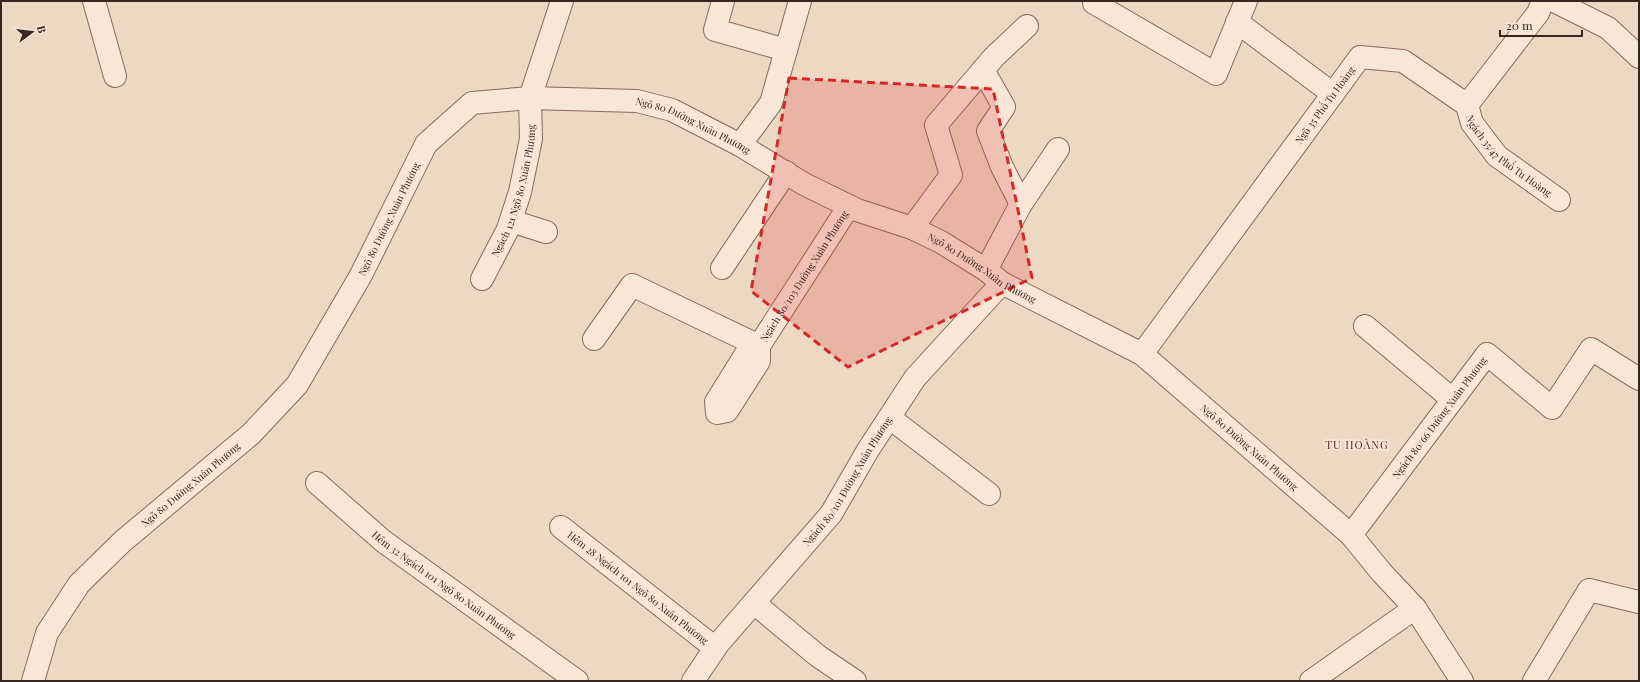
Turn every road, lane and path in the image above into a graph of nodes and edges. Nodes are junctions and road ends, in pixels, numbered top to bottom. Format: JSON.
{"nodes":[{"id":1,"x":94,"y":1,"type":"edge"},
{"id":2,"x":562,"y":1,"type":"edge"},
{"id":3,"x":723,"y":1,"type":"edge"},
{"id":4,"x":800,"y":1,"type":"edge"},
{"id":5,"x":1094,"y":1,"type":"edge"},
{"id":6,"x":1246,"y":1,"type":"edge"},
{"id":7,"x":1542,"y":1,"type":"edge"},
{"id":8,"x":1554,"y":1,"type":"edge"},
{"id":9,"x":1237,"y":22,"type":"junction"},
{"id":10,"x":1027,"y":26,"type":"dead end"},
{"id":11,"x":786,"y":50,"type":"junction"},
{"id":12,"x":1639,"y":57,"type":"edge"},
{"id":13,"x":983,"y":70,"type":"junction"},
{"id":14,"x":115,"y":76,"type":"dead end"},
{"id":15,"x":1333,"y":94,"type":"junction"},
{"id":16,"x":530,"y":98,"type":"junction"},
{"id":17,"x":1467,"y":105,"type":"junction"},
{"id":18,"x":740,"y":145,"type":"junction"},
{"id":19,"x":1058,"y":149,"type":"dead end"},
{"id":20,"x":786,"y":172,"type":"junction"},
{"id":21,"x":1559,"y":200,"type":"dead end"},
{"id":22,"x":1021,"y":204,"type":"junction"},
{"id":23,"x":849,"y":206,"type":"junction"},
{"id":24,"x":511,"y":221,"type":"junction"},
{"id":25,"x":912,"y":228,"type":"junction"},
{"id":26,"x":546,"y":232,"type":"dead end"},
{"id":27,"x":722,"y":268,"type":"dead end"},
{"id":28,"x":994,"y":276,"type":"junction"},
{"id":29,"x":482,"y":279,"type":"dead end"},
{"id":30,"x":1365,"y":326,"type":"dead end"},
{"id":31,"x":594,"y":339,"type":"dead end"},
{"id":32,"x":759,"y":346,"type":"junction"},
{"id":33,"x":1142,"y":354,"type":"junction"},
{"id":34,"x":1639,"y":379,"type":"edge"},
{"id":35,"x":1452,"y":398,"type":"junction"},
{"id":36,"x":716,"y":402,"type":"dead end"},
{"id":37,"x":890,"y":418,"type":"junction"},
{"id":38,"x":317,"y":483,"type":"dead end"},
{"id":39,"x":989,"y":494,"type":"dead end"},
{"id":40,"x":561,"y":527,"type":"dead end"},
{"id":41,"x":1351,"y":535,"type":"junction"},
{"id":42,"x":1639,"y":602,"type":"edge"},
{"id":43,"x":754,"y":603,"type":"junction"},
{"id":44,"x":1415,"y":608,"type":"junction"},
{"id":45,"x":715,"y":648,"type":"junction"},
{"id":46,"x":33,"y":681,"type":"edge"},
{"id":47,"x":577,"y":681,"type":"edge"},
{"id":48,"x":693,"y":681,"type":"edge"},
{"id":49,"x":855,"y":681,"type":"edge"},
{"id":50,"x":1311,"y":681,"type":"edge"},
{"id":51,"x":1462,"y":681,"type":"edge"},
{"id":52,"x":1534,"y":681,"type":"edge"}],
"edges":[{"from":1,"to":14,"type":"street"},
{"from":2,"to":16,"type":"street","name":"Ngách 121 Ngõ 80 Xuân Phương"},
{"from":3,"to":11,"type":"street"},
{"from":4,"to":11,"type":"street"},
{"from":5,"to":9,"type":"street"},
{"from":6,"to":9,"type":"street"},
{"from":7,"to":17,"type":"street"},
{"from":8,"to":12,"type":"street"},
{"from":9,"to":15,"type":"street"},
{"from":10,"to":13,"type":"street"},
{"from":11,"to":18,"type":"street"},
{"from":13,"to":22,"type":"street"},
{"from":13,"to":25,"type":"street"},
{"from":15,"to":17,"type":"street","name":"Ngõ 35 Phố Tu Hoàng"},
{"from":15,"to":33,"type":"street","name":"Ngõ 35 Phố Tu Hoàng"},
{"from":16,"to":18,"type":"street","name":"Ngõ 80 Đường Xuân Phương"},
{"from":16,"to":24,"type":"street","name":"Ngách 121 Ngõ 80 Xuân Phương"},
{"from":16,"to":46,"type":"street","name":"Ngõ 80 Đường Xuân Phương"},
{"from":17,"to":21,"type":"street","name":"Ngách 35/47 Phố Tu Hoàng"},
{"from":18,"to":20,"type":"street","name":"Ngõ 80 Đường Xuân Phương"},
{"from":19,"to":22,"type":"street","name":"Ngách 80/101 Đường Xuân Phương"},
{"from":20,"to":23,"type":"street","name":"Ngõ 80 Đường Xuân Phương"},
{"from":20,"to":27,"type":"street"},
{"from":22,"to":28,"type":"street","name":"Ngách 80/101 Đường Xuân Phương"},
{"from":23,"to":25,"type":"street","name":"Ngõ 80 Đường Xuân Phương"},
{"from":23,"to":32,"type":"street","name":"Ngách 80/103 Đường Xuân Phương"},
{"from":24,"to":26,"type":"street"},
{"from":24,"to":29,"type":"street","name":"Ngách 121 Ngõ 80 Xuân Phương"},
{"from":25,"to":28,"type":"street","name":"Ngõ 80 Đường Xuân Phương"},
{"from":28,"to":33,"type":"street","name":"Ngõ 80 Đường Xuân Phương"},
{"from":28,"to":37,"type":"street","name":"Ngách 80/101 Đường Xuân Phương"},
{"from":30,"to":35,"type":"street"},
{"from":31,"to":32,"type":"street"},
{"from":32,"to":36,"type":"street","name":"Ngách 80/103 Đường Xuân Phương"},
{"from":33,"to":41,"type":"street","name":"Ngõ 80 Đường Xuân Phương"},
{"from":34,"to":35,"type":"street","name":"Ngách 80/66 Đường Xuân Phương"},
{"from":35,"to":41,"type":"street","name":"Ngách 80/66 Đường Xuân Phương"},
{"from":37,"to":39,"type":"street"},
{"from":37,"to":43,"type":"street","name":"Ngách 80/101 Đường Xuân Phương"},
{"from":38,"to":47,"type":"street","name":"Hẻm 32 Ngách 101 Ngõ 80 Xuân Phương"},
{"from":40,"to":45,"type":"street","name":"Hẻm 28 Ngách 101 Ngõ 80 Xuân Phương"},
{"from":41,"to":44,"type":"street","name":"Ngõ 80 Đường Xuân Phương"},
{"from":42,"to":52,"type":"street"},
{"from":43,"to":45,"type":"street","name":"Ngách 80/101 Đường Xuân Phương"},
{"from":43,"to":49,"type":"street"},
{"from":44,"to":50,"type":"street"},
{"from":44,"to":51,"type":"street","name":"Ngõ 80 Đường Xuân Phương"},
{"from":45,"to":48,"type":"street","name":"Ngách 80/101 Đường Xuân Phương"}]}
